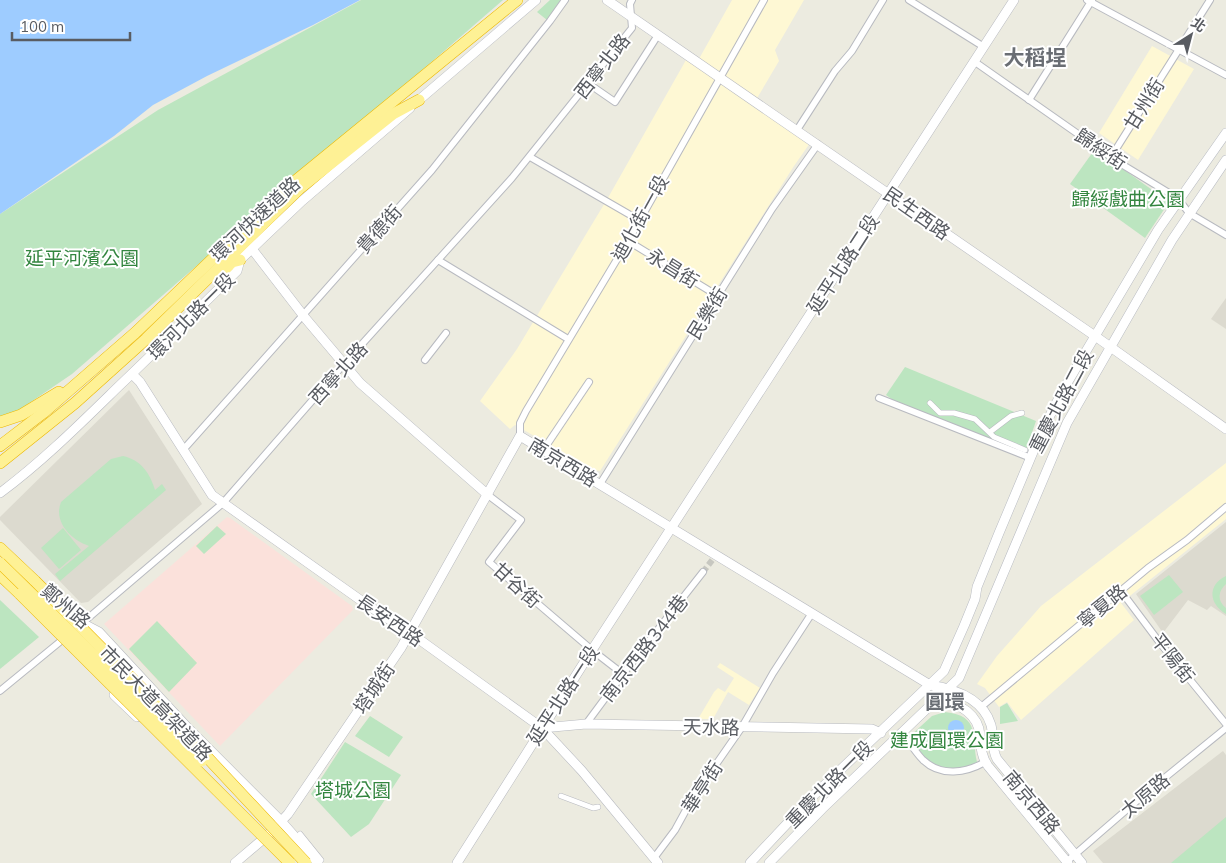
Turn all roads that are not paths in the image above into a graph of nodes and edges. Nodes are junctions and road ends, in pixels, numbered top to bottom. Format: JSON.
{"nodes":[{"id":1,"x":517,"y":0,"type":"edge"},
{"id":2,"x":536,"y":0,"type":"edge"},
{"id":3,"x":565,"y":0,"type":"edge"},
{"id":4,"x":607,"y":0,"type":"edge"},
{"id":5,"x":632,"y":0,"type":"edge"},
{"id":6,"x":764,"y":0,"type":"edge"},
{"id":7,"x":883,"y":0,"type":"edge"},
{"id":8,"x":909,"y":0,"type":"edge"},
{"id":9,"x":1014,"y":0,"type":"edge"},
{"id":10,"x":1210,"y":0,"type":"edge"},
{"id":11,"x":1090,"y":1,"type":"edge"},
{"id":12,"x":631,"y":16,"type":"junction"},
{"id":13,"x":658,"y":35,"type":"junction"},
{"id":14,"x":984,"y":47,"type":"junction"},
{"id":15,"x":1179,"y":49,"type":"junction"},
{"id":16,"x":975,"y":62,"type":"junction"},
{"id":17,"x":1226,"y":76,"type":"edge"},
{"id":18,"x":720,"y":77,"type":"junction"},
{"id":19,"x":589,"y":84,"type":"junction"},
{"id":20,"x":419,"y":100,"type":"junction"},
{"id":21,"x":1029,"y":100,"type":"junction"},
{"id":22,"x":797,"y":130,"type":"junction"},
{"id":23,"x":1226,"y":132,"type":"edge"},
{"id":24,"x":818,"y":144,"type":"junction"},
{"id":25,"x":530,"y":157,"type":"junction"},
{"id":26,"x":1111,"y":157,"type":"junction"},
{"id":27,"x":1226,"y":160,"type":"edge"},
{"id":28,"x":889,"y":194,"type":"junction"},
{"id":29,"x":1179,"y":200,"type":"junction"},
{"id":30,"x":1189,"y":213,"type":"junction"},
{"id":31,"x":639,"y":220,"type":"junction"},
{"id":32,"x":1226,"y":236,"type":"edge"},
{"id":33,"x":628,"y":241,"type":"junction"},
{"id":34,"x":252,"y":249,"type":"junction"},
{"id":35,"x":240,"y":260,"type":"junction"},
{"id":36,"x":438,"y":260,"type":"junction"},
{"id":37,"x":718,"y":296,"type":"junction"},
{"id":38,"x":303,"y":315,"type":"junction"},
{"id":39,"x":446,"y":333,"type":"dead end"},
{"id":40,"x":1095,"y":336,"type":"junction"},
{"id":41,"x":568,"y":340,"type":"junction"},
{"id":42,"x":1111,"y":347,"type":"junction"},
{"id":43,"x":424,"y":360,"type":"dead end"},
{"id":44,"x":344,"y":364,"type":"junction"},
{"id":45,"x":132,"y":374,"type":"junction"},
{"id":46,"x":86,"y":376,"type":"junction"},
{"id":47,"x":589,"y":382,"type":"dead end"},
{"id":48,"x":879,"y":398,"type":"dead end"},
{"id":49,"x":930,"y":403,"type":"dead end"},
{"id":50,"x":1022,"y":413,"type":"dead end"},
{"id":51,"x":0,"y":422,"type":"edge"},
{"id":52,"x":1226,"y":429,"type":"edge"},
{"id":53,"x":990,"y":432,"type":"junction"},
{"id":54,"x":520,"y":436,"type":"junction"},
{"id":55,"x":0,"y":440,"type":"edge"},
{"id":56,"x":0,"y":446,"type":"edge"},
{"id":57,"x":544,"y":449,"type":"junction"},
{"id":58,"x":183,"y":450,"type":"junction"},
{"id":59,"x":1025,"y":450,"type":"dead end"},
{"id":60,"x":1031,"y":458,"type":"junction"},
{"id":61,"x":0,"y":463,"type":"edge"},
{"id":62,"x":600,"y":484,"type":"junction"},
{"id":63,"x":0,"y":494,"type":"edge"},
{"id":64,"x":488,"y":495,"type":"junction"},
{"id":65,"x":224,"y":503,"type":"junction"},
{"id":66,"x":1226,"y":507,"type":"edge"},
{"id":67,"x":672,"y":529,"type":"junction"},
{"id":68,"x":0,"y":544,"type":"edge"},
{"id":69,"x":0,"y":548,"type":"edge"},
{"id":70,"x":0,"y":563,"type":"edge"},
{"id":71,"x":703,"y":572,"type":"tunnel mouth"},
{"id":72,"x":0,"y":575,"type":"edge"},
{"id":73,"x":0,"y":582,"type":"edge"},
{"id":74,"x":1121,"y":591,"type":"junction"},
{"id":75,"x":812,"y":614,"type":"junction"},
{"id":76,"x":81,"y":624,"type":"junction"},
{"id":77,"x":409,"y":633,"type":"junction"},
{"id":78,"x":60,"y":641,"type":"junction"},
{"id":79,"x":592,"y":650,"type":"junction"},
{"id":80,"x":623,"y":674,"type":"junction"},
{"id":81,"x":147,"y":682,"type":"junction"},
{"id":82,"x":930,"y":685,"type":"junction"},
{"id":83,"x":949,"y":688,"type":"junction"},
{"id":84,"x":0,"y":691,"type":"edge"},
{"id":85,"x":939,"y":697,"type":"junction"},
{"id":86,"x":981,"y":707,"type":"junction"},
{"id":87,"x":127,"y":709,"type":"junction"},
{"id":88,"x":586,"y":724,"type":"junction"},
{"id":89,"x":1226,"y":724,"type":"edge"},
{"id":90,"x":542,"y":728,"type":"junction"},
{"id":91,"x":742,"y":728,"type":"junction"},
{"id":92,"x":1226,"y":728,"type":"edge"},
{"id":93,"x":901,"y":732,"type":"junction"},
{"id":94,"x":881,"y":733,"type":"junction"},
{"id":95,"x":189,"y":750,"type":"junction"},
{"id":96,"x":985,"y":762,"type":"junction"},
{"id":97,"x":251,"y":790,"type":"junction"},
{"id":98,"x":561,"y":796,"type":"dead end"},
{"id":99,"x":598,"y":808,"type":"dead end"},
{"id":100,"x":258,"y":810,"type":"junction"},
{"id":101,"x":235,"y":814,"type":"junction"},
{"id":102,"x":281,"y":821,"type":"junction"},
{"id":103,"x":252,"y":826,"type":"junction"},
{"id":104,"x":300,"y":834,"type":"dead end"},
{"id":105,"x":261,"y":842,"type":"junction"},
{"id":106,"x":1076,"y":855,"type":"junction"},
{"id":107,"x":656,"y":860,"type":"edge"},
{"id":108,"x":1067,"y":862,"type":"edge"},
{"id":109,"x":235,"y":863,"type":"edge"},
{"id":110,"x":282,"y":863,"type":"edge"},
{"id":111,"x":290,"y":863,"type":"edge"},
{"id":112,"x":306,"y":863,"type":"edge"},
{"id":113,"x":318,"y":863,"type":"edge"},
{"id":114,"x":457,"y":863,"type":"edge"},
{"id":115,"x":750,"y":863,"type":"edge"},
{"id":116,"x":769,"y":863,"type":"edge"},
{"id":117,"x":1082,"y":863,"type":"edge"}],
"edges":[{"from":1,"to":46,"type":"highway","name":"環河快速道路"},
{"from":2,"to":20,"type":"street","name":"環河北路一段"},
{"from":3,"to":38,"type":"street","name":"貴德街"},
{"from":4,"to":12,"type":"street","name":"民生西路"},
{"from":5,"to":12,"type":"street","name":"西寧北路"},
{"from":6,"to":18,"type":"street","name":"迪化街一段"},
{"from":7,"to":22,"type":"street"},
{"from":8,"to":14,"type":"street"},
{"from":9,"to":14,"type":"street","name":"延平北路二段"},
{"from":10,"to":15,"type":"street","name":"甘州街"},
{"from":11,"to":15,"type":"street"},
{"from":11,"to":21,"type":"street"},
{"from":12,"to":13,"type":"street","name":"民生西路"},
{"from":12,"to":19,"type":"street","name":"西寧北路"},
{"from":13,"to":18,"type":"street","name":"民生西路"},
{"from":13,"to":19,"type":"street"},
{"from":14,"to":16,"type":"street","name":"延平北路二段"},
{"from":15,"to":17,"type":"street"},
{"from":15,"to":26,"type":"street","name":"甘州街"},
{"from":16,"to":21,"type":"street","name":"歸綏街"},
{"from":16,"to":28,"type":"street","name":"延平北路二段"},
{"from":18,"to":22,"type":"street","name":"民生西路"},
{"from":18,"to":31,"type":"street","name":"迪化街一段"},
{"from":19,"to":25,"type":"street","name":"西寧北路"},
{"from":20,"to":34,"type":"street","name":"環河北路一段"},
{"from":20,"to":61,"type":"highway","name":"環河快速道路"},
{"from":21,"to":26,"type":"street","name":"歸綏街"},
{"from":22,"to":24,"type":"street","name":"民生西路"},
{"from":23,"to":29,"type":"street","name":"重慶北路二段"},
{"from":24,"to":28,"type":"street","name":"民生西路"},
{"from":24,"to":37,"type":"street","name":"民樂街"},
{"from":25,"to":31,"type":"street"},
{"from":25,"to":36,"type":"street","name":"西寧北路"},
{"from":26,"to":29,"type":"street","name":"歸綏街"},
{"from":27,"to":30,"type":"street","name":"重慶北路二段"},
{"from":28,"to":40,"type":"street","name":"民生西路"},
{"from":28,"to":67,"type":"street","name":"延平北路二段"},
{"from":29,"to":30,"type":"street","name":"歸綏街"},
{"from":29,"to":40,"type":"street","name":"重慶北路二段"},
{"from":30,"to":32,"type":"street","name":"歸綏街"},
{"from":30,"to":42,"type":"street","name":"重慶北路二段"},
{"from":31,"to":33,"type":"street","name":"迪化街一段"},
{"from":33,"to":37,"type":"street","name":"永昌街"},
{"from":33,"to":41,"type":"street","name":"迪化街一段"},
{"from":34,"to":35,"type":"street","name":"環河北路一段"},
{"from":34,"to":38,"type":"street"},
{"from":35,"to":45,"type":"street","name":"環河北路一段"},
{"from":35,"to":55,"type":"highway"},
{"from":36,"to":41,"type":"street"},
{"from":36,"to":44,"type":"street","name":"西寧北路"},
{"from":37,"to":62,"type":"street","name":"民樂街"},
{"from":38,"to":44,"type":"street"},
{"from":38,"to":58,"type":"street","name":"貴德街"},
{"from":39,"to":43,"type":"street"},
{"from":40,"to":42,"type":"street","name":"民生西路"},
{"from":40,"to":60,"type":"street","name":"重慶北路二段"},
{"from":41,"to":54,"type":"street","name":"迪化街一段"},
{"from":42,"to":52,"type":"street","name":"民生西路"},
{"from":42,"to":83,"type":"street","name":"重慶北路二段"},
{"from":44,"to":64,"type":"street"},
{"from":44,"to":65,"type":"street","name":"西寧北路"},
{"from":45,"to":58,"type":"street","name":"長安西路"},
{"from":45,"to":63,"type":"street","name":"環河北路一段"},
{"from":46,"to":51,"type":"highway"},
{"from":46,"to":56,"type":"highway","name":"環河快速道路"},
{"from":47,"to":57,"type":"street"},
{"from":48,"to":60,"type":"street"},
{"from":49,"to":53,"type":"street"},
{"from":50,"to":53,"type":"street"},
{"from":53,"to":59,"type":"street"},
{"from":54,"to":57,"type":"street","name":"南京西路"},
{"from":54,"to":64,"type":"street","name":"南京西路"},
{"from":57,"to":62,"type":"street","name":"南京西路"},
{"from":58,"to":65,"type":"street","name":"長安西路"},
{"from":60,"to":82,"type":"street","name":"重慶北路二段"},
{"from":62,"to":67,"type":"street","name":"南京西路"},
{"from":64,"to":77,"type":"street","name":"塔城街"},
{"from":64,"to":79,"type":"street","name":"甘谷街"},
{"from":65,"to":76,"type":"street","name":"西寧北路"},
{"from":65,"to":77,"type":"street","name":"長安西路"},
{"from":66,"to":74,"type":"street","name":"寧夏路"},
{"from":67,"to":75,"type":"street","name":"南京西路"},
{"from":67,"to":79,"type":"street","name":"延平北路一段"},
{"from":68,"to":76,"type":"street","name":"鄭州路"},
{"from":69,"to":100,"type":"highway","name":"市民大道高架道路","bridge":true},
{"from":70,"to":95,"type":"highway","bridge":true},
{"from":71,"to":80,"type":"street","name":"南京西路344巷"},
{"from":72,"to":103,"type":"highway","name":"市民大道高架道路","bridge":true},
{"from":73,"to":78,"type":"street","name":"鄭州路"},
{"from":74,"to":86,"type":"street","name":"寧夏路"},
{"from":74,"to":89,"type":"street","name":"平陽街"},
{"from":75,"to":82,"type":"street","name":"南京西路"},
{"from":75,"to":91,"type":"street","name":"華亭街"},
{"from":76,"to":78,"type":"street","name":"西寧北路"},
{"from":76,"to":81,"type":"street","name":"鄭州路"},
{"from":77,"to":90,"type":"street","name":"長安西路"},
{"from":77,"to":102,"type":"street","name":"塔城街"},
{"from":78,"to":84,"type":"street","name":"西寧北路"},
{"from":78,"to":87,"type":"street","name":"鄭州路"},
{"from":79,"to":80,"type":"street"},
{"from":79,"to":90,"type":"street","name":"延平北路一段"},
{"from":80,"to":88,"type":"street","name":"南京西路344巷"},
{"from":81,"to":87,"type":"street"},
{"from":81,"to":97,"type":"street","name":"鄭州路"},
{"from":82,"to":83,"type":"street","name":"南京西路"},
{"from":82,"to":85,"type":"street","name":"南京西路"},
{"from":82,"to":94,"type":"street","name":"重慶北路一段"},
{"from":83,"to":85,"type":"street","name":"重慶北路一段"},
{"from":83,"to":86,"type":"street","name":"南京西路"},
{"from":85,"to":93,"type":"street","name":"重慶北路一段"},
{"from":85,"to":96,"type":"street","name":"南京西路"},
{"from":86,"to":106,"type":"street","name":"南京西路"},
{"from":87,"to":101,"type":"street","name":"鄭州路"},
{"from":88,"to":90,"type":"street","name":"天水路"},
{"from":88,"to":91,"type":"street","name":"天水路"},
{"from":90,"to":107,"type":"street","name":"長安西路"},
{"from":90,"to":114,"type":"street","name":"延平北路一段"},
{"from":91,"to":94,"type":"street","name":"天水路"},
{"from":91,"to":107,"type":"street","name":"華亭街"},
{"from":92,"to":106,"type":"street","name":"太原路"},
{"from":93,"to":96,"type":"street","name":"南京西路"},
{"from":93,"to":116,"type":"street","name":"重慶北路一段"},
{"from":94,"to":115,"type":"street","name":"重慶北路一段"},
{"from":95,"to":100,"type":"highway","bridge":true},
{"from":95,"to":103,"type":"highway","bridge":true},
{"from":96,"to":108,"type":"street","name":"南京西路"},
{"from":97,"to":101,"type":"street"},
{"from":97,"to":102,"type":"street","name":"鄭州路"},
{"from":98,"to":99,"type":"street"},
{"from":100,"to":112,"type":"highway","name":"市民大道高架道路","bridge":true},
{"from":101,"to":105,"type":"street","name":"鄭州路"},
{"from":102,"to":105,"type":"street","name":"塔城街"},
{"from":102,"to":113,"type":"street","name":"鄭州路"},
{"from":103,"to":111,"type":"highway","name":"市民大道高架道路","bridge":true},
{"from":104,"to":113,"type":"street"},
{"from":105,"to":109,"type":"street","name":"塔城街"},
{"from":105,"to":110,"type":"street","name":"鄭州路"},
{"from":106,"to":108,"type":"street","name":"太原路"},
{"from":106,"to":117,"type":"street","name":"南京西路"}]}
